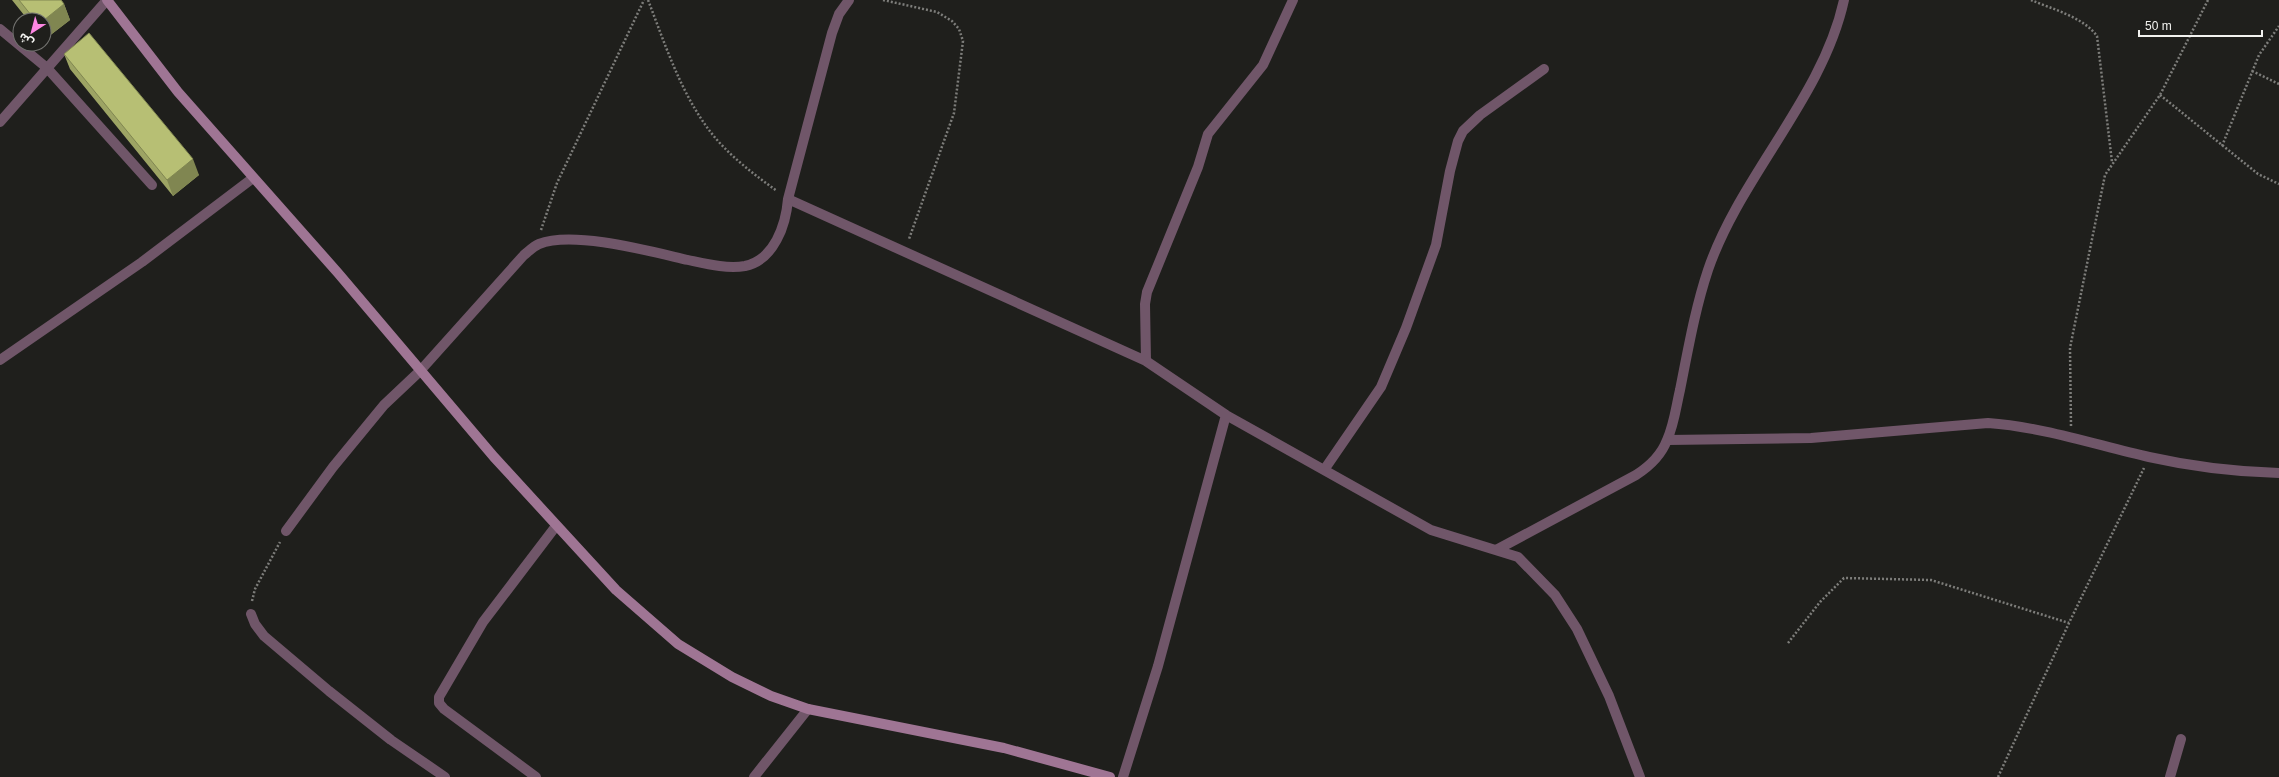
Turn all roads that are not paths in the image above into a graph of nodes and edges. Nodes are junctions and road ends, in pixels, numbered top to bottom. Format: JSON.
{"nodes":[{"id":1,"x":107,"y":0,"type":"edge"},
{"id":2,"x":849,"y":0,"type":"edge"},
{"id":3,"x":1293,"y":0,"type":"edge"},
{"id":4,"x":1844,"y":0,"type":"edge"},
{"id":5,"x":0,"y":29,"type":"edge"},
{"id":6,"x":47,"y":68,"type":"junction"},
{"id":7,"x":1544,"y":69,"type":"dead end"},
{"id":8,"x":0,"y":122,"type":"edge"},
{"id":9,"x":253,"y":178,"type":"junction"},
{"id":10,"x":152,"y":186,"type":"dead end"},
{"id":11,"x":788,"y":199,"type":"junction"},
{"id":12,"x":0,"y":360,"type":"edge"},
{"id":13,"x":1146,"y":361,"type":"junction"},
{"id":14,"x":420,"y":371,"type":"junction"},
{"id":15,"x":1226,"y":415,"type":"junction"},
{"id":16,"x":1668,"y":440,"type":"junction"},
{"id":17,"x":1324,"y":470,"type":"junction"},
{"id":18,"x":2279,"y":472,"type":"edge"},
{"id":19,"x":556,"y":526,"type":"junction"},
{"id":20,"x":286,"y":531,"type":"road end"},
{"id":21,"x":1498,"y":549,"type":"junction"},
{"id":22,"x":251,"y":614,"type":"road end"},
{"id":23,"x":808,"y":709,"type":"junction"},
{"id":24,"x":2181,"y":739,"type":"dead end"},
{"id":25,"x":445,"y":777,"type":"edge"},
{"id":26,"x":536,"y":777,"type":"edge"},
{"id":27,"x":754,"y":777,"type":"edge"},
{"id":28,"x":1110,"y":777,"type":"edge"},
{"id":29,"x":1123,"y":777,"type":"edge"},
{"id":30,"x":1640,"y":777,"type":"edge"},
{"id":31,"x":2170,"y":777,"type":"edge"}],
"edges":[{"from":1,"to":6,"type":"street"},
{"from":1,"to":9,"type":"street"},
{"from":2,"to":11,"type":"street"},
{"from":3,"to":13,"type":"street"},
{"from":4,"to":16,"type":"street"},
{"from":5,"to":6,"type":"street"},
{"from":6,"to":8,"type":"street"},
{"from":6,"to":10,"type":"street"},
{"from":7,"to":17,"type":"street"},
{"from":9,"to":12,"type":"street"},
{"from":9,"to":14,"type":"street"},
{"from":11,"to":13,"type":"street"},
{"from":11,"to":14,"type":"street"},
{"from":13,"to":15,"type":"street"},
{"from":14,"to":19,"type":"street"},
{"from":14,"to":20,"type":"street"},
{"from":15,"to":17,"type":"street"},
{"from":15,"to":29,"type":"street"},
{"from":16,"to":18,"type":"street"},
{"from":16,"to":21,"type":"street"},
{"from":17,"to":21,"type":"street"},
{"from":19,"to":23,"type":"street"},
{"from":19,"to":26,"type":"street"},
{"from":21,"to":30,"type":"street"},
{"from":22,"to":25,"type":"street"},
{"from":23,"to":27,"type":"street"},
{"from":23,"to":28,"type":"street"},
{"from":24,"to":31,"type":"street"}]}
